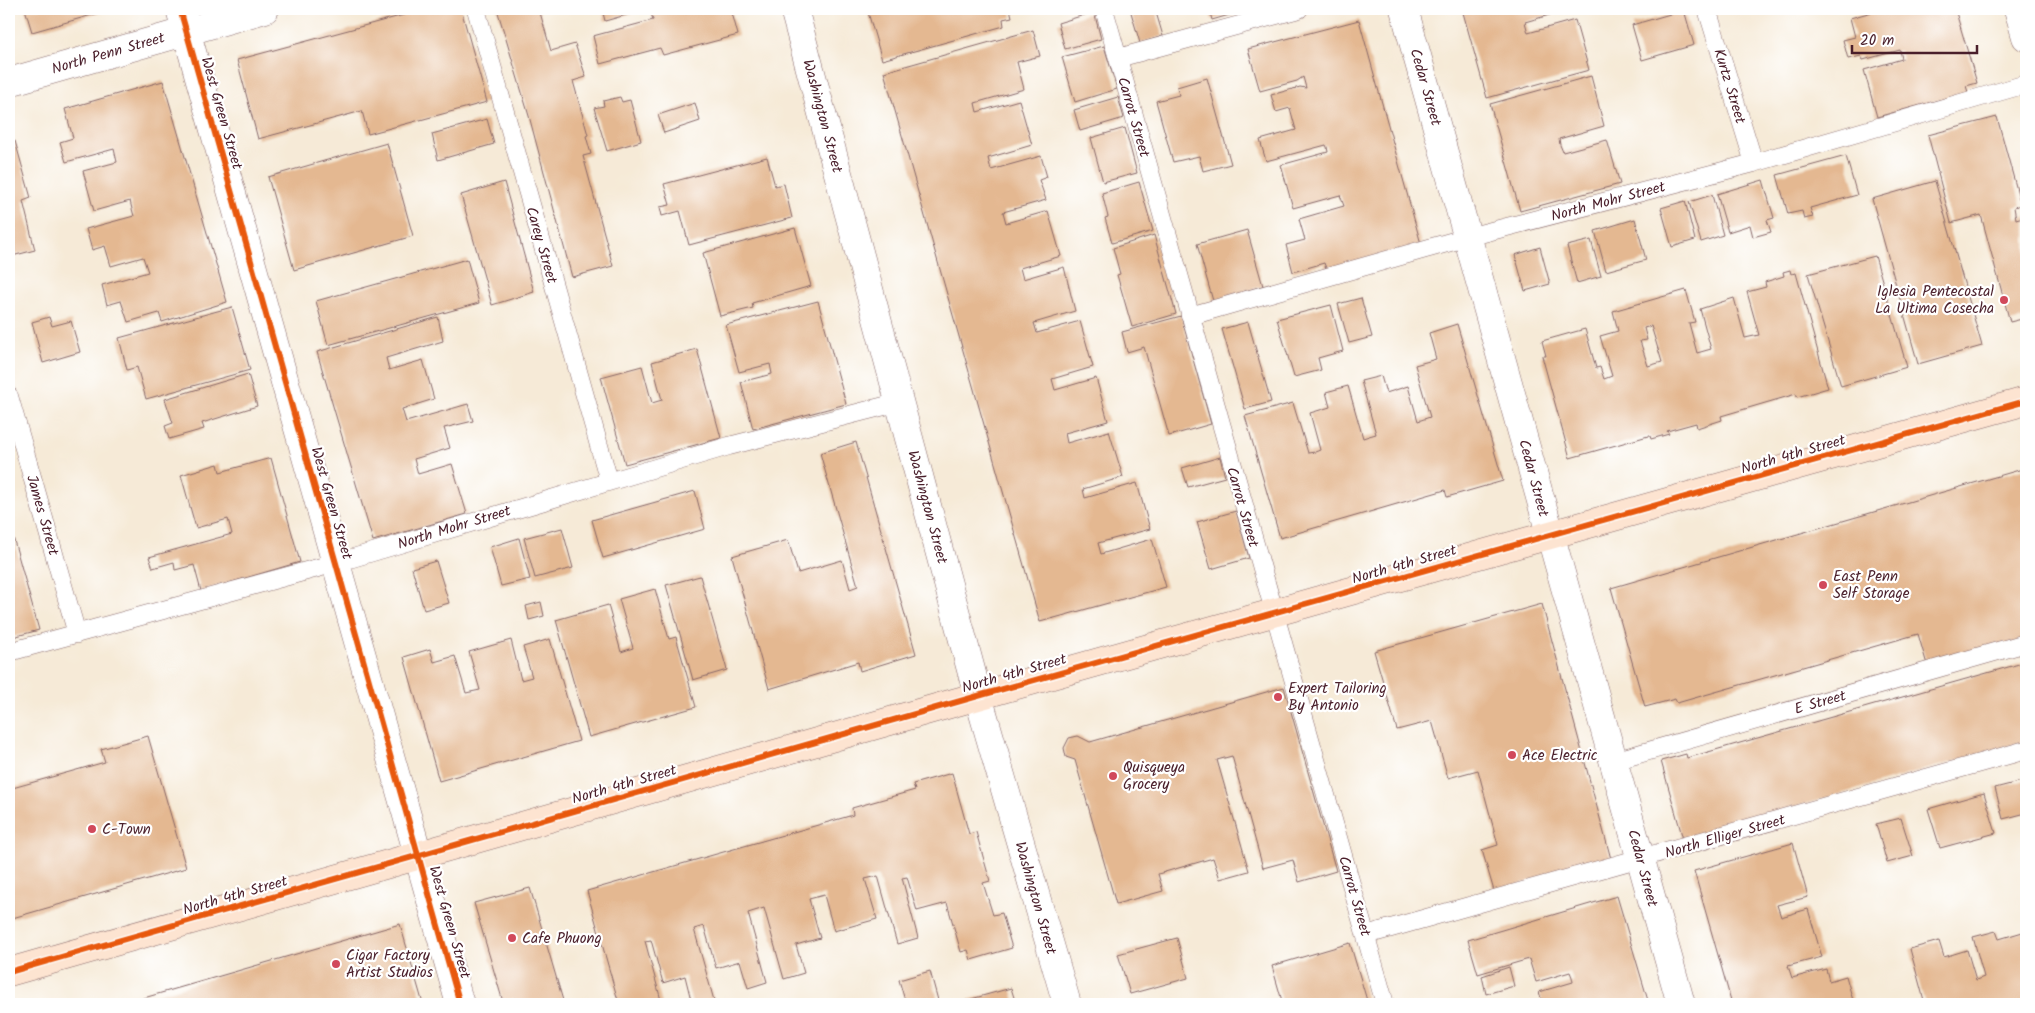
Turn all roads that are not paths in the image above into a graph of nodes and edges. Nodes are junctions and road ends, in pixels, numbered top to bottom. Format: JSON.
{"nodes":[{"id":1,"x":265,"y":9,"type":"edge"},
{"id":2,"x":476,"y":9,"type":"edge"},
{"id":3,"x":794,"y":9,"type":"edge"},
{"id":4,"x":1104,"y":9,"type":"edge"},
{"id":5,"x":1299,"y":9,"type":"edge"},
{"id":6,"x":1404,"y":9,"type":"edge"},
{"id":7,"x":1707,"y":9,"type":"edge"},
{"id":8,"x":2018,"y":9,"type":"edge"},
{"id":9,"x":183,"y":20,"type":"edge"},
{"id":10,"x":2026,"y":37,"type":"edge"},
{"id":11,"x":1118,"y":58,"type":"junction"},
{"id":12,"x":9,"y":82,"type":"edge"},
{"id":13,"x":2026,"y":84,"type":"edge"},
{"id":14,"x":1754,"y":163,"type":"junction"},
{"id":15,"x":1468,"y":237,"type":"junction"},
{"id":16,"x":1190,"y":316,"type":"junction"},
{"id":17,"x":9,"y":396,"type":"edge"},
{"id":18,"x":2026,"y":401,"type":"edge"},
{"id":19,"x":900,"y":402,"type":"junction"},
{"id":20,"x":609,"y":481,"type":"junction"},
{"id":21,"x":1550,"y":535,"type":"junction"},
{"id":22,"x":336,"y":563,"type":"junction"},
{"id":23,"x":1274,"y":613,"type":"junction"},
{"id":24,"x":77,"y":634,"type":"junction"},
{"id":25,"x":2026,"y":643,"type":"edge"},
{"id":26,"x":9,"y":652,"type":"edge"},
{"id":27,"x":978,"y":696,"type":"junction"},
{"id":28,"x":2026,"y":750,"type":"edge"},
{"id":29,"x":1614,"y":761,"type":"junction"},
{"id":30,"x":418,"y":855,"type":"junction"},
{"id":31,"x":1641,"y":860,"type":"junction"},
{"id":32,"x":1366,"y":935,"type":"junction"},
{"id":33,"x":9,"y":972,"type":"edge"},
{"id":34,"x":460,"y":1004,"type":"edge"},
{"id":35,"x":1066,"y":1004,"type":"edge"},
{"id":36,"x":1386,"y":1004,"type":"edge"},
{"id":37,"x":1681,"y":1004,"type":"edge"}],
"edges":[{"from":1,"to":9,"type":"street","name":"North Penn Street"},
{"from":2,"to":20,"type":"lane","name":"Carey Street"},
{"from":3,"to":19,"type":"street","name":"Washington Street"},
{"from":4,"to":11,"type":"lane","name":"Carrot Street"},
{"from":5,"to":11,"type":"lane"},
{"from":6,"to":15,"type":"street","name":"Cedar Street"},
{"from":7,"to":14,"type":"lane","name":"Kurtz Street"},
{"from":8,"to":10,"type":"street"},
{"from":9,"to":12,"type":"street","name":"North Penn Street"},
{"from":9,"to":22,"type":"street","name":"West Green Street"},
{"from":11,"to":16,"type":"lane","name":"Carrot Street"},
{"from":13,"to":14,"type":"lane","name":"North Mohr Street"},
{"from":14,"to":15,"type":"lane","name":"North Mohr Street"},
{"from":15,"to":16,"type":"lane","name":"North Mohr Street"},
{"from":15,"to":21,"type":"street","name":"Cedar Street"},
{"from":16,"to":23,"type":"lane","name":"Carrot Street"},
{"from":17,"to":24,"type":"lane","name":"James Street"},
{"from":18,"to":21,"type":"street","name":"North 4th Street"},
{"from":19,"to":20,"type":"lane","name":"North Mohr Street"},
{"from":19,"to":27,"type":"street","name":"Washington Street"},
{"from":20,"to":22,"type":"lane","name":"North Mohr Street"},
{"from":21,"to":23,"type":"street","name":"North 4th Street"},
{"from":21,"to":29,"type":"street","name":"Cedar Street"},
{"from":22,"to":24,"type":"lane","name":"North Mohr Street"},
{"from":22,"to":30,"type":"street","name":"West Green Street"},
{"from":23,"to":27,"type":"street","name":"North 4th Street"},
{"from":23,"to":32,"type":"lane","name":"Carrot Street"},
{"from":24,"to":26,"type":"lane","name":"North Mohr Street"},
{"from":25,"to":29,"type":"lane","name":"E Street"},
{"from":27,"to":30,"type":"street","name":"North 4th Street"},
{"from":27,"to":35,"type":"street","name":"Washington Street"},
{"from":28,"to":31,"type":"lane","name":"North Elliger Street"},
{"from":29,"to":31,"type":"street","name":"Cedar Street"},
{"from":30,"to":33,"type":"street","name":"North 4th Street"},
{"from":30,"to":34,"type":"street","name":"West Green Street"},
{"from":31,"to":32,"type":"lane","name":"North Elliger Street"},
{"from":31,"to":37,"type":"street","name":"Cedar Street"},
{"from":32,"to":36,"type":"lane","name":"Carrot Street"}]}
